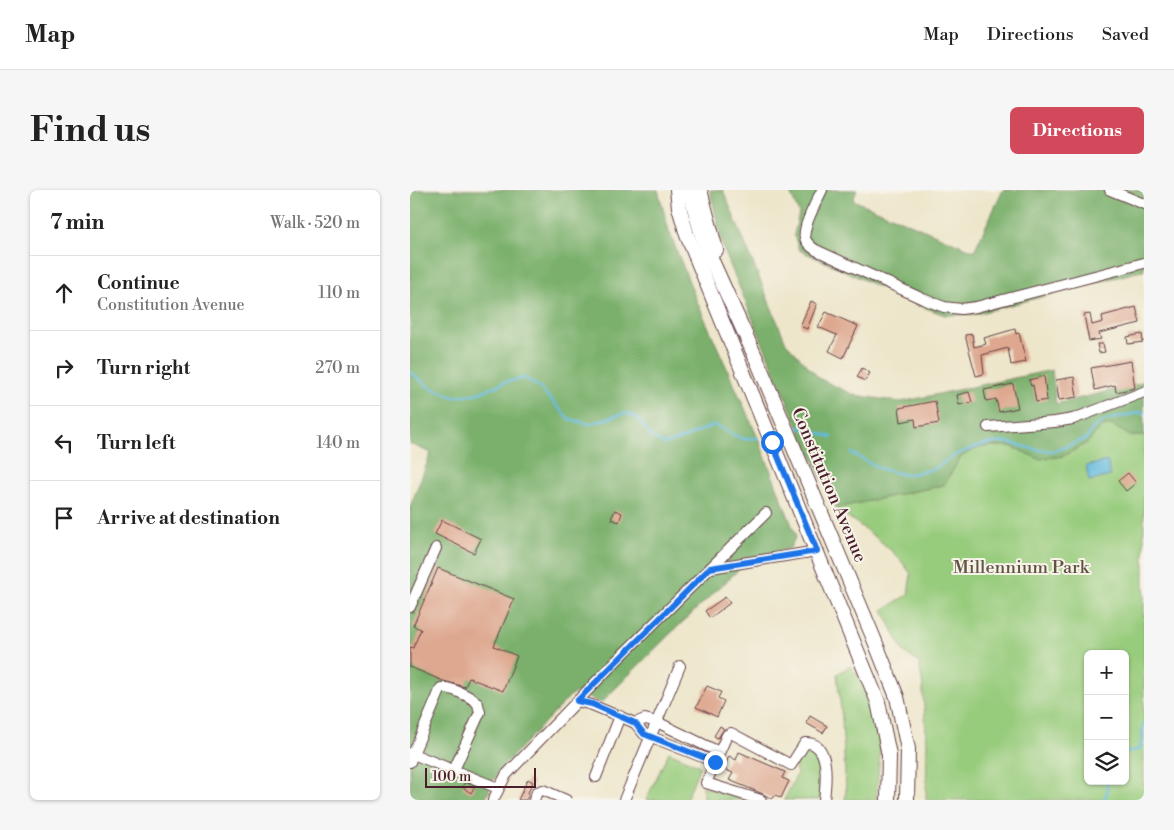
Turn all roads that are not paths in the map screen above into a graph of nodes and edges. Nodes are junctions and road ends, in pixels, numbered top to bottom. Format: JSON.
{"nodes":[{"id":1,"x":673,"y":190,"type":"edge"},
{"id":2,"x":677,"y":190,"type":"edge"},
{"id":3,"x":689,"y":190,"type":"edge"},
{"id":4,"x":700,"y":190,"type":"edge"},
{"id":5,"x":822,"y":190,"type":"edge"},
{"id":6,"x":1110,"y":190,"type":"edge"},
{"id":7,"x":1144,"y":204,"type":"edge"},
{"id":8,"x":679,"y":207,"type":"junction"},
{"id":9,"x":1144,"y":263,"type":"edge"},
{"id":10,"x":722,"y":283,"type":"junction"},
{"id":11,"x":1144,"y":392,"type":"edge"},
{"id":12,"x":988,"y":427,"type":"dead end"},
{"id":13,"x":766,"y":513,"type":"dead end"},
{"id":14,"x":436,"y":548,"type":"dead end"},
{"id":15,"x":817,"y":551,"type":"junction"},
{"id":16,"x":710,"y":568,"type":"junction"},
{"id":17,"x":410,"y":607,"type":"edge"},
{"id":18,"x":680,"y":666,"type":"dead end"},
{"id":19,"x":577,"y":701,"type":"junction"},
{"id":20,"x":620,"y":716,"type":"junction"},
{"id":21,"x":657,"y":722,"type":"junction"},
{"id":22,"x":635,"y":723,"type":"junction"},
{"id":23,"x":650,"y":737,"type":"junction"},
{"id":24,"x":719,"y":752,"type":"junction"},
{"id":25,"x":411,"y":756,"type":"edge"},
{"id":26,"x":715,"y":762,"type":"junction"},
{"id":27,"x":454,"y":770,"type":"junction"},
{"id":28,"x":596,"y":776,"type":"dead end"},
{"id":29,"x":498,"y":788,"type":"junction"},
{"id":30,"x":493,"y":800,"type":"edge"},
{"id":31,"x":534,"y":800,"type":"edge"},
{"id":32,"x":566,"y":800,"type":"edge"},
{"id":33,"x":624,"y":800,"type":"edge"},
{"id":34,"x":761,"y":800,"type":"edge"},
{"id":35,"x":824,"y":800,"type":"edge"},
{"id":36,"x":888,"y":800,"type":"edge"},
{"id":37,"x":907,"y":800,"type":"edge"}],
"edges":[{"from":1,"to":8,"type":"main road"},
{"from":2,"to":8,"type":"main road","name":"Constitution Avenue"},
{"from":3,"to":10,"type":"main road","name":"Constitution Avenue"},
{"from":4,"to":10,"type":"main road"},
{"from":5,"to":9,"type":"street"},
{"from":6,"to":7,"type":"street"},
{"from":8,"to":15,"type":"main road","name":"Constitution Avenue"},
{"from":10,"to":37,"type":"main road","name":"Constitution Avenue"},
{"from":11,"to":12,"type":"street"},
{"from":13,"to":16,"type":"street"},
{"from":14,"to":17,"type":"street"},
{"from":15,"to":16,"type":"street"},
{"from":15,"to":36,"type":"main road","name":"Constitution Avenue"},
{"from":16,"to":19,"type":"street"},
{"from":18,"to":21,"type":"street"},
{"from":19,"to":20,"type":"street"},
{"from":19,"to":29,"type":"street"},
{"from":20,"to":22,"type":"street"},
{"from":20,"to":28,"type":"street"},
{"from":21,"to":22,"type":"street"},
{"from":21,"to":23,"type":"street"},
{"from":21,"to":24,"type":"street"},
{"from":22,"to":23,"type":"street"},
{"from":23,"to":26,"type":"street"},
{"from":23,"to":33,"type":"street"},
{"from":24,"to":26,"type":"street"},
{"from":24,"to":35,"type":"street"},
{"from":25,"to":27,"type":"street"},
{"from":25,"to":27,"type":"street"},
{"from":26,"to":34,"type":"street"},
{"from":27,"to":29,"type":"street"},
{"from":29,"to":30,"type":"street"},
{"from":31,"to":32,"type":"street"}]}
